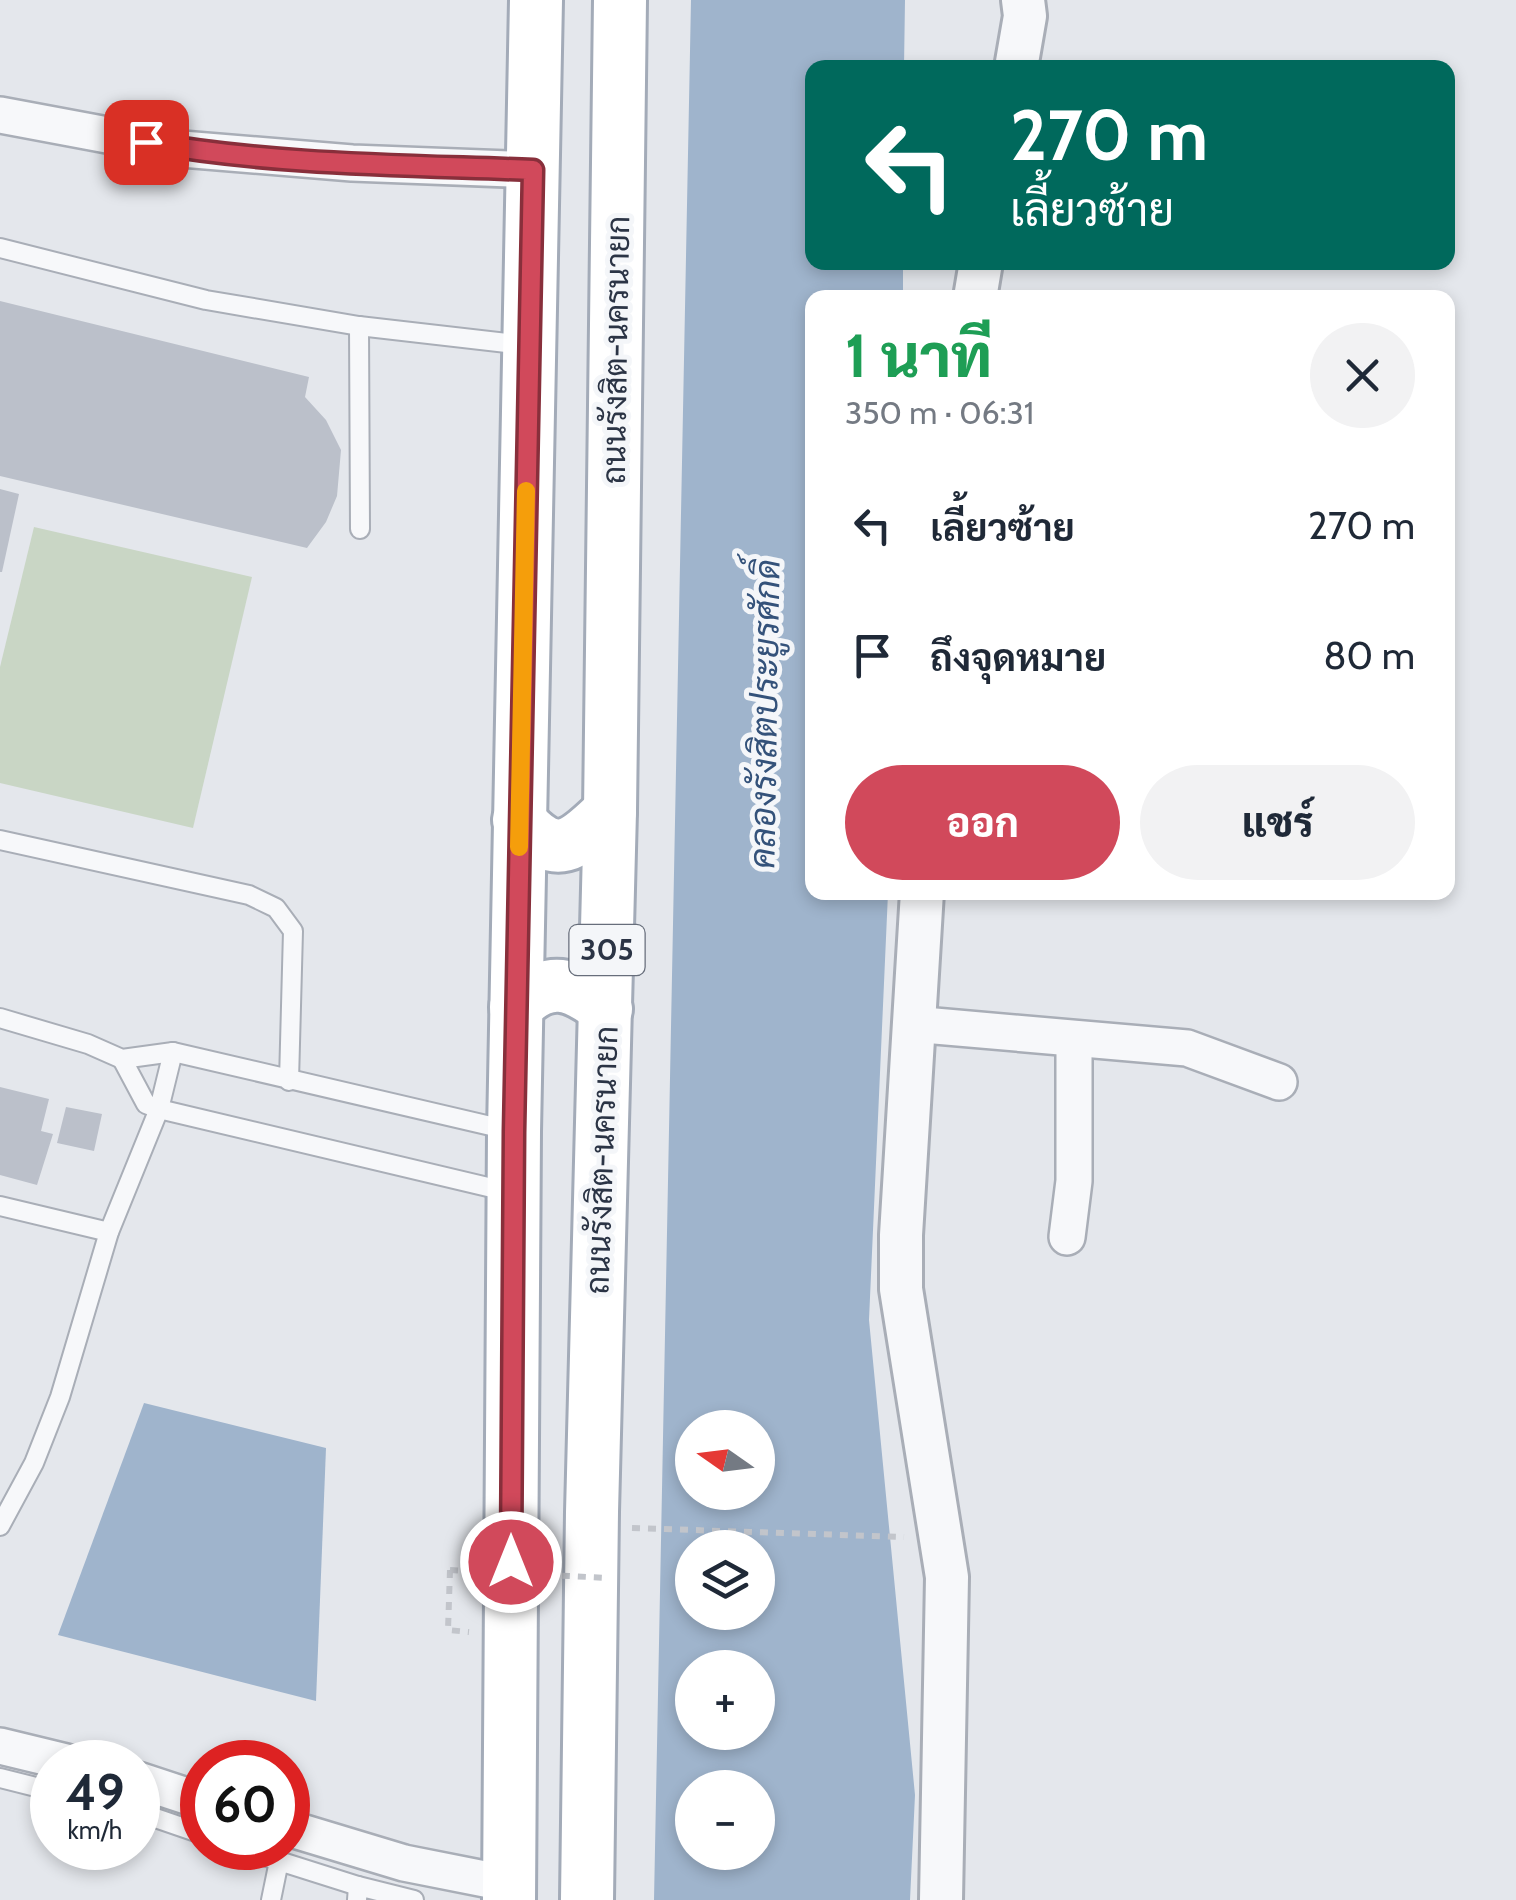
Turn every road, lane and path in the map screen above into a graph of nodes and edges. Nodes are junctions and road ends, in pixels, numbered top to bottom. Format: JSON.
{"nodes":[{"id":1,"x":536,"y":0,"type":"edge"},
{"id":2,"x":620,"y":0,"type":"edge"},
{"id":3,"x":1023,"y":0,"type":"edge"},
{"id":4,"x":1017,"y":60,"type":"edge"},
{"id":5,"x":0,"y":116,"type":"edge"},
{"id":6,"x":533,"y":170,"type":"junction"},
{"id":7,"x":0,"y":248,"type":"edge"},
{"id":8,"x":359,"y":326,"type":"junction"},
{"id":9,"x":530,"y":346,"type":"junction"},
{"id":10,"x":360,"y":529,"type":"dead end"},
{"id":11,"x":610,"y":811,"type":"junction"},
{"id":12,"x":519,"y":820,"type":"junction"},
{"id":13,"x":0,"y":840,"type":"edge"},
{"id":14,"x":921,"y":900,"type":"edge"},
{"id":15,"x":516,"y":1007,"type":"junction"},
{"id":16,"x":606,"y":1008,"type":"junction"},
{"id":17,"x":0,"y":1018,"type":"edge"},
{"id":18,"x":912,"y":1024,"type":"junction"},
{"id":19,"x":1074,"y":1040,"type":"junction"},
{"id":20,"x":173,"y":1052,"type":"junction"},
{"id":21,"x":122,"y":1059,"type":"junction"},
{"id":22,"x":289,"y":1081,"type":"junction"},
{"id":23,"x":1279,"y":1082,"type":"dead end"},
{"id":24,"x":159,"y":1109,"type":"junction"},
{"id":25,"x":514,"y":1132,"type":"junction"},
{"id":26,"x":513,"y":1193,"type":"junction"},
{"id":27,"x":0,"y":1206,"type":"edge"},
{"id":28,"x":109,"y":1232,"type":"junction"},
{"id":29,"x":1068,"y":1238,"type":"dead end"},
{"id":30,"x":2,"y":1520,"type":"edge"},
{"id":31,"x":639,"y":1528,"type":"dead end"},
{"id":32,"x":910,"y":1537,"type":"dead end"},
{"id":33,"x":450,"y":1570,"type":"dead end"},
{"id":34,"x":608,"y":1578,"type":"dead end"},
{"id":35,"x":0,"y":1746,"type":"edge"},
{"id":36,"x":30,"y":1753,"type":"edge"},
{"id":37,"x":0,"y":1778,"type":"edge"},
{"id":38,"x":30,"y":1786,"type":"edge"},
{"id":39,"x":310,"y":1848,"type":"edge"},
{"id":40,"x":310,"y":1862,"type":"edge"},
{"id":41,"x":277,"y":1870,"type":"edge"},
{"id":42,"x":510,"y":1892,"type":"edge"},
{"id":43,"x":357,"y":1893,"type":"edge"},
{"id":44,"x":271,"y":1900,"type":"edge"},
{"id":45,"x":414,"y":1900,"type":"edge"},
{"id":46,"x":587,"y":1900,"type":"edge"},
{"id":47,"x":941,"y":1900,"type":"edge"}],
"edges":[{"from":1,"to":6,"type":"main road"},
{"from":2,"to":11,"type":"main road","name":"ถนนรังสิต-นครนายก","number":"305"},
{"from":3,"to":4,"type":"street"},
{"from":5,"to":6,"type":"street"},
{"from":6,"to":9,"type":"main road"},
{"from":7,"to":8,"type":"lane"},
{"from":8,"to":9,"type":"lane"},
{"from":8,"to":10,"type":"lane"},
{"from":9,"to":12,"type":"main road"},
{"from":11,"to":12,"type":"main road"},
{"from":11,"to":16,"type":"main road","name":"ถนนรังสิต-นครนายก","number":"305"},
{"from":12,"to":15,"type":"main road"},
{"from":13,"to":22,"type":"lane"},
{"from":14,"to":18,"type":"street"},
{"from":15,"to":16,"type":"main road"},
{"from":15,"to":25,"type":"main road"},
{"from":16,"to":46,"type":"main road","name":"ถนนรังสิต-นครนายก","number":"305"},
{"from":17,"to":21,"type":"lane"},
{"from":18,"to":19,"type":"street"},
{"from":18,"to":47,"type":"street"},
{"from":19,"to":23,"type":"street"},
{"from":19,"to":29,"type":"street"},
{"from":20,"to":21,"type":"lane"},
{"from":20,"to":22,"type":"lane"},
{"from":20,"to":24,"type":"lane"},
{"from":21,"to":24,"type":"lane"},
{"from":22,"to":25,"type":"lane"},
{"from":24,"to":26,"type":"lane"},
{"from":24,"to":28,"type":"lane"},
{"from":25,"to":26,"type":"main road"},
{"from":26,"to":42,"type":"main road"},
{"from":27,"to":28,"type":"lane"},
{"from":28,"to":30,"type":"lane"},
{"from":31,"to":32,"type":"path"},
{"from":33,"to":34,"type":"path","bridge":true},
{"from":35,"to":36,"type":"street"},
{"from":37,"to":38,"type":"lane"},
{"from":39,"to":42,"type":"street"},
{"from":40,"to":43,"type":"lane"},
{"from":41,"to":44,"type":"lane"},
{"from":43,"to":45,"type":"lane"}]}
